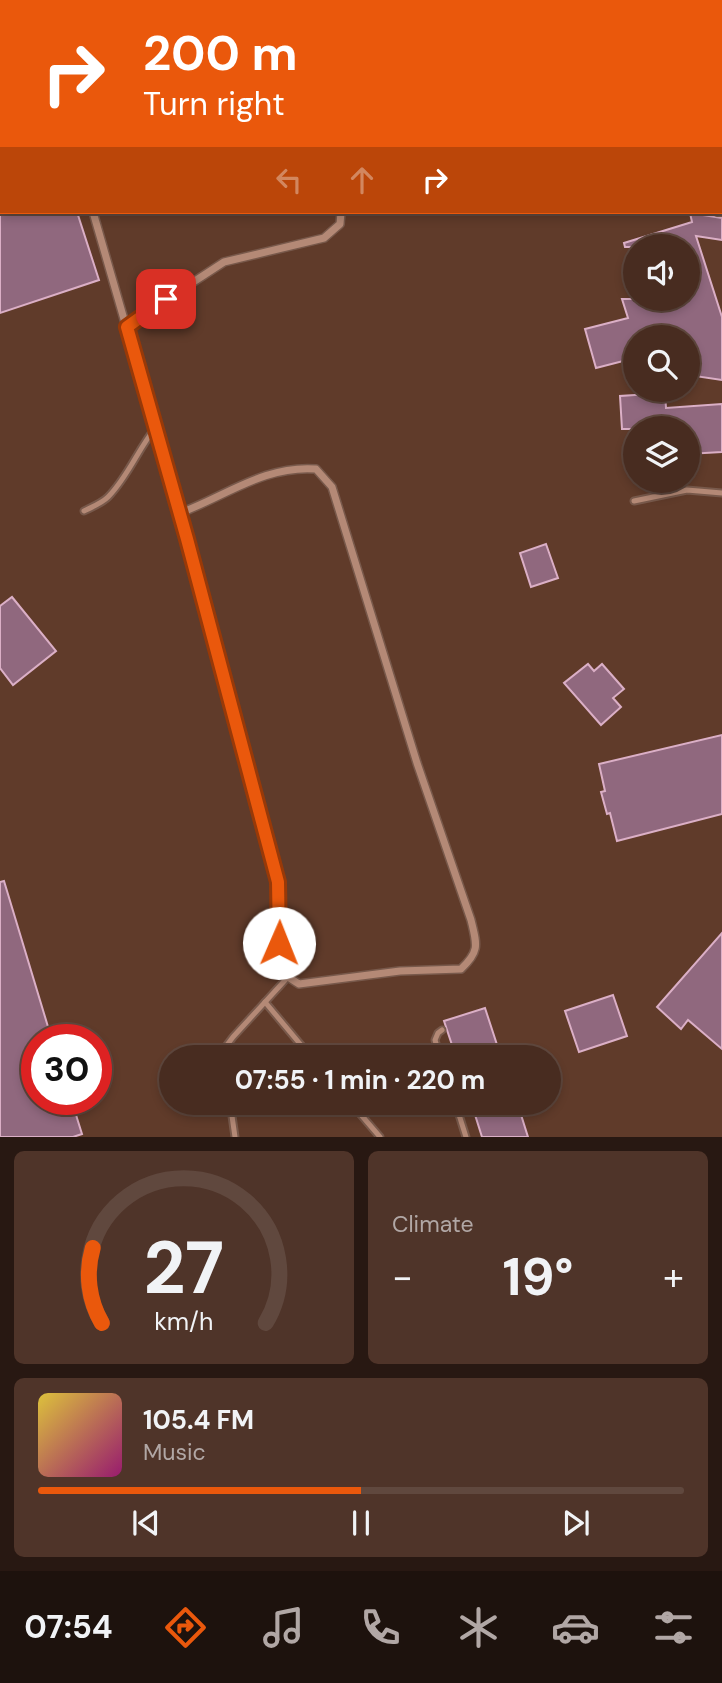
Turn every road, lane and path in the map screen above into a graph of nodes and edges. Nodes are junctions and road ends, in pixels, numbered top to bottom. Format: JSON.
{"nodes":[{"id":1,"x":94,"y":214,"type":"edge"},
{"id":2,"x":341,"y":214,"type":"edge"},
{"id":3,"x":127,"y":327,"type":"junction"},
{"id":4,"x":156,"y":428,"type":"junction"},
{"id":5,"x":722,"y":493,"type":"edge"},
{"id":6,"x":634,"y":501,"type":"dead end"},
{"id":7,"x":84,"y":511,"type":"dead end"},
{"id":8,"x":180,"y":513,"type":"junction"},
{"id":9,"x":288,"y":976,"type":"junction"},
{"id":10,"x":265,"y":1002,"type":"junction"},
{"id":11,"x":442,"y":1030,"type":"dead end"},
{"id":12,"x":226,"y":1045,"type":"edge"},
{"id":13,"x":301,"y":1045,"type":"edge"},
{"id":14,"x":436,"y":1045,"type":"edge"},
{"id":15,"x":232,"y":1115,"type":"edge"},
{"id":16,"x":361,"y":1115,"type":"edge"},
{"id":17,"x":459,"y":1115,"type":"edge"},
{"id":18,"x":235,"y":1137,"type":"edge"},
{"id":19,"x":380,"y":1137,"type":"edge"},
{"id":20,"x":466,"y":1137,"type":"edge"}],
"edges":[{"from":1,"to":3,"type":"street"},
{"from":2,"to":3,"type":"street"},
{"from":3,"to":4,"type":"street"},
{"from":4,"to":7,"type":"lane"},
{"from":4,"to":8,"type":"street"},
{"from":5,"to":6,"type":"lane"},
{"from":8,"to":9,"type":"street"},
{"from":8,"to":9,"type":"street"},
{"from":9,"to":10,"type":"lane"},
{"from":10,"to":12,"type":"lane"},
{"from":10,"to":13,"type":"lane"},
{"from":11,"to":14,"type":"lane"},
{"from":15,"to":18,"type":"lane"},
{"from":16,"to":19,"type":"lane"},
{"from":17,"to":20,"type":"lane"}]}
